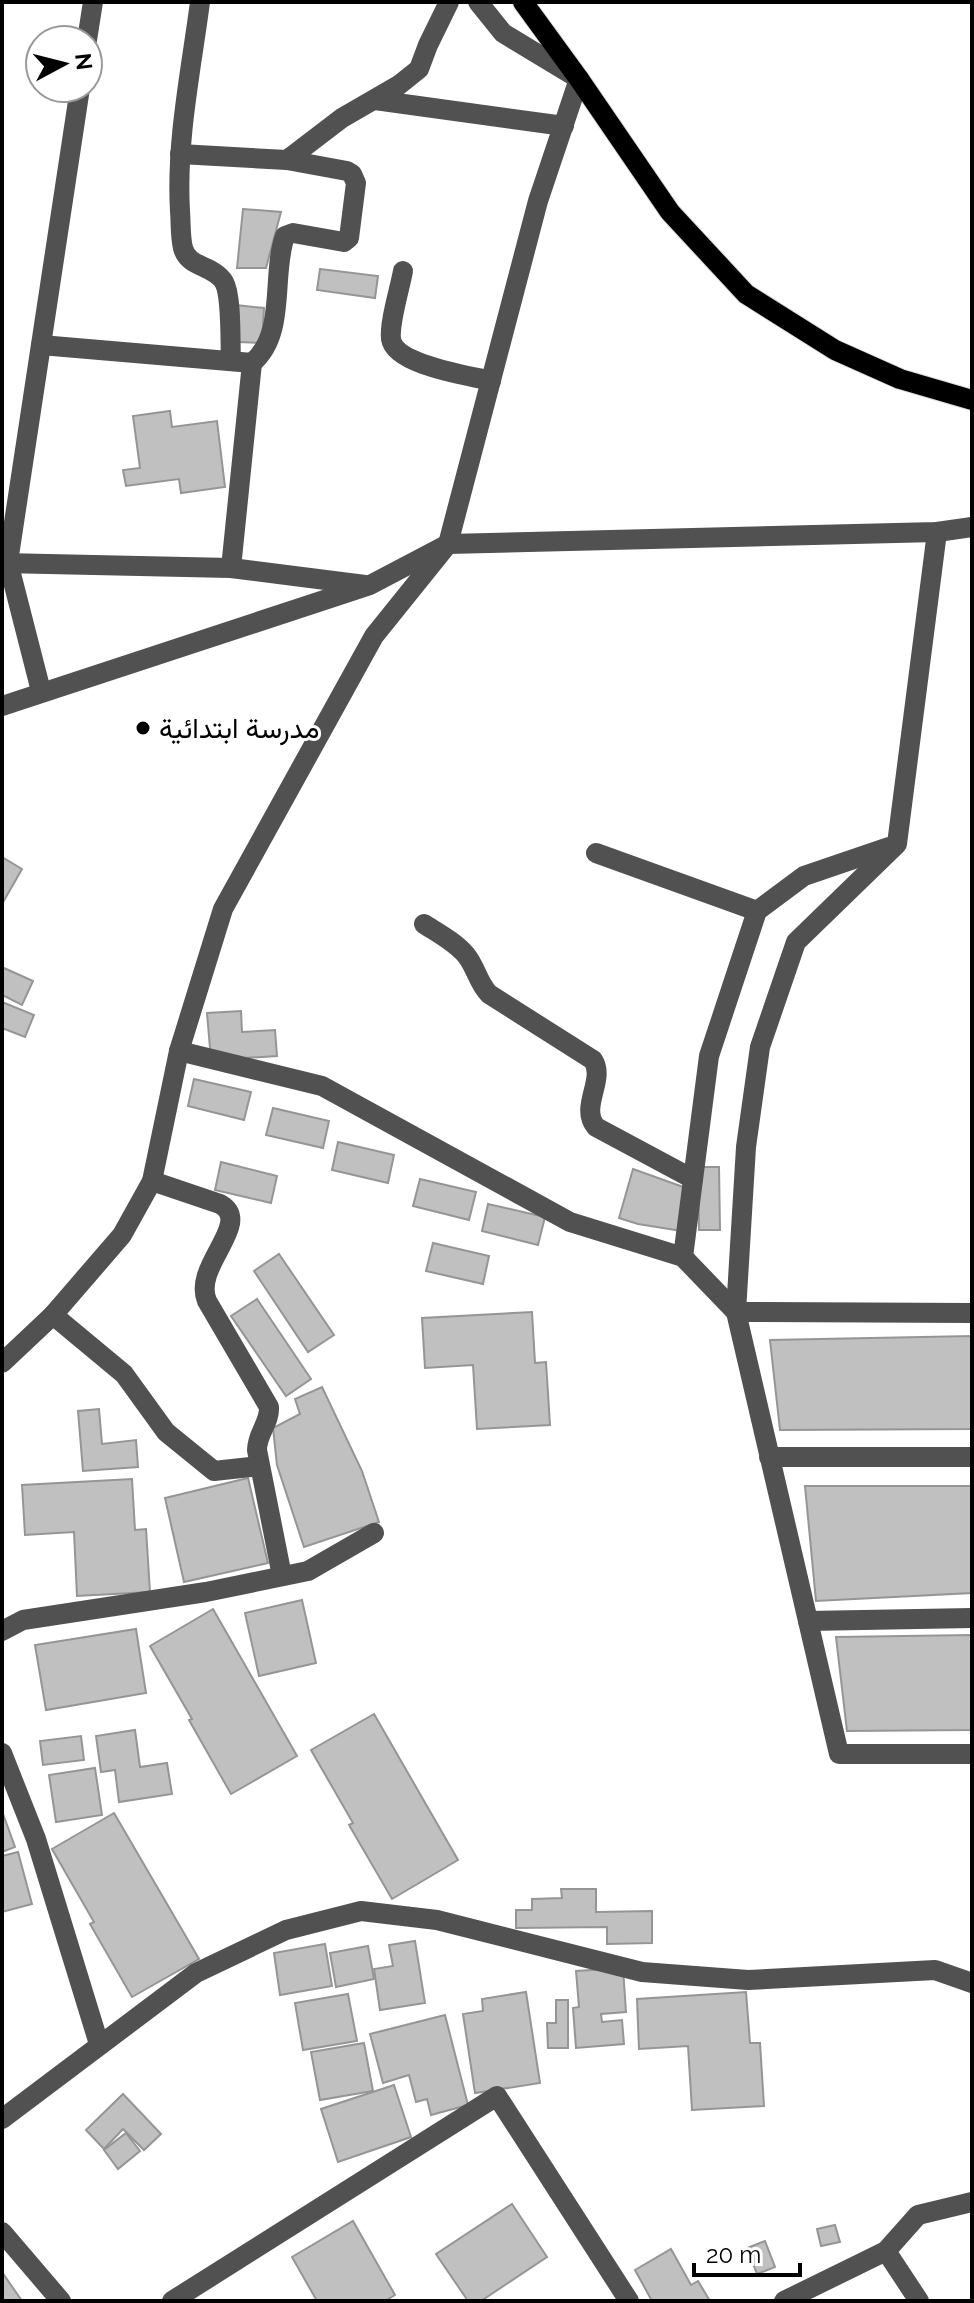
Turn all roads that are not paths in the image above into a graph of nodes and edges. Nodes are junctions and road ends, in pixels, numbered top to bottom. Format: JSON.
{"nodes":[{"id":1,"x":93,"y":2,"type":"edge"},
{"id":2,"x":200,"y":2,"type":"edge"},
{"id":3,"x":449,"y":2,"type":"edge"},
{"id":4,"x":478,"y":2,"type":"edge"},
{"id":5,"x":523,"y":2,"type":"edge"},
{"id":6,"x":90,"y":24,"type":"edge"},
{"id":7,"x":579,"y":79,"type":"junction"},
{"id":8,"x":375,"y":100,"type":"junction"},
{"id":9,"x":78,"y":104,"type":"edge"},
{"id":10,"x":564,"y":126,"type":"junction"},
{"id":11,"x":180,"y":154,"type":"junction"},
{"id":12,"x":287,"y":160,"type":"junction"},
{"id":13,"x":403,"y":271,"type":"dead end"},
{"id":14,"x":41,"y":345,"type":"junction"},
{"id":15,"x":242,"y":362,"type":"junction"},
{"id":16,"x":491,"y":381,"type":"junction"},
{"id":17,"x":972,"y":400,"type":"edge"},
{"id":18,"x":972,"y":527,"type":"edge"},
{"id":19,"x":937,"y":532,"type":"junction"},
{"id":20,"x":448,"y":544,"type":"junction"},
{"id":21,"x":5,"y":563,"type":"edge"},
{"id":22,"x":231,"y":568,"type":"junction"},
{"id":23,"x":370,"y":585,"type":"junction"},
{"id":24,"x":41,"y":691,"type":"junction"},
{"id":25,"x":2,"y":706,"type":"edge"},
{"id":26,"x":897,"y":844,"type":"junction"},
{"id":27,"x":596,"y":853,"type":"dead end"},
{"id":28,"x":757,"y":911,"type":"junction"},
{"id":29,"x":424,"y":924,"type":"dead end"},
{"id":30,"x":179,"y":1051,"type":"junction"},
{"id":31,"x":693,"y":1179,"type":"junction"},
{"id":32,"x":152,"y":1181,"type":"junction"},
{"id":33,"x":683,"y":1257,"type":"junction"},
{"id":34,"x":736,"y":1312,"type":"junction"},
{"id":35,"x":972,"y":1313,"type":"edge"},
{"id":36,"x":53,"y":1315,"type":"junction"},
{"id":37,"x":2,"y":1363,"type":"edge"},
{"id":38,"x":769,"y":1457,"type":"junction"},
{"id":39,"x":972,"y":1457,"type":"edge"},
{"id":40,"x":259,"y":1466,"type":"junction"},
{"id":41,"x":374,"y":1533,"type":"dead end"},
{"id":42,"x":282,"y":1576,"type":"junction"},
{"id":43,"x":972,"y":1618,"type":"edge"},
{"id":44,"x":808,"y":1621,"type":"junction"},
{"id":45,"x":2,"y":1631,"type":"edge"},
{"id":46,"x":2,"y":1753,"type":"edge"},
{"id":47,"x":972,"y":1754,"type":"edge"},
{"id":48,"x":972,"y":1983,"type":"edge"},
{"id":49,"x":99,"y":2044,"type":"junction"},
{"id":50,"x":2,"y":2119,"type":"edge"},
{"id":51,"x":972,"y":2202,"type":"edge"},
{"id":52,"x":2,"y":2232,"type":"edge"},
{"id":53,"x":886,"y":2251,"type":"junction"},
{"id":54,"x":61,"y":2301,"type":"edge"},
{"id":55,"x":172,"y":2301,"type":"edge"},
{"id":56,"x":629,"y":2301,"type":"edge"},
{"id":57,"x":784,"y":2301,"type":"edge"},
{"id":58,"x":919,"y":2301,"type":"edge"}],
"edges":[{"from":1,"to":6,"type":"street"},
{"from":2,"to":11,"type":"street"},
{"from":3,"to":8,"type":"street"},
{"from":4,"to":7,"type":"street"},
{"from":5,"to":7,"type":"main road"},
{"from":7,"to":10,"type":"street"},
{"from":7,"to":17,"type":"main road"},
{"from":8,"to":10,"type":"street"},
{"from":8,"to":12,"type":"street"},
{"from":9,"to":14,"type":"street"},
{"from":10,"to":16,"type":"street"},
{"from":11,"to":12,"type":"street"},
{"from":11,"to":15,"type":"street"},
{"from":12,"to":15,"type":"street"},
{"from":13,"to":16,"type":"street"},
{"from":14,"to":15,"type":"street"},
{"from":14,"to":21,"type":"street"},
{"from":15,"to":22,"type":"street"},
{"from":16,"to":20,"type":"street"},
{"from":18,"to":19,"type":"street"},
{"from":19,"to":20,"type":"street"},
{"from":19,"to":26,"type":"street"},
{"from":20,"to":23,"type":"street"},
{"from":20,"to":30,"type":"street"},
{"from":21,"to":22,"type":"street"},
{"from":21,"to":24,"type":"street"},
{"from":22,"to":23,"type":"street"},
{"from":23,"to":24,"type":"street"},
{"from":24,"to":25,"type":"street"},
{"from":26,"to":28,"type":"street"},
{"from":26,"to":34,"type":"street"},
{"from":27,"to":28,"type":"street"},
{"from":28,"to":31,"type":"street"},
{"from":29,"to":31,"type":"street"},
{"from":30,"to":32,"type":"street"},
{"from":30,"to":33,"type":"street"},
{"from":31,"to":33,"type":"street"},
{"from":32,"to":36,"type":"street"},
{"from":32,"to":40,"type":"street"},
{"from":33,"to":34,"type":"street"},
{"from":34,"to":35,"type":"street"},
{"from":34,"to":38,"type":"street"},
{"from":36,"to":37,"type":"street"},
{"from":36,"to":40,"type":"street"},
{"from":38,"to":39,"type":"street"},
{"from":38,"to":44,"type":"street"},
{"from":40,"to":42,"type":"street"},
{"from":41,"to":42,"type":"street"},
{"from":42,"to":45,"type":"street"},
{"from":43,"to":44,"type":"street"},
{"from":44,"to":47,"type":"street"},
{"from":46,"to":49,"type":"street"},
{"from":48,"to":49,"type":"street"},
{"from":49,"to":50,"type":"street"},
{"from":51,"to":53,"type":"street"},
{"from":52,"to":54,"type":"street"},
{"from":53,"to":57,"type":"street"},
{"from":53,"to":58,"type":"street"},
{"from":55,"to":56,"type":"street"}]}
